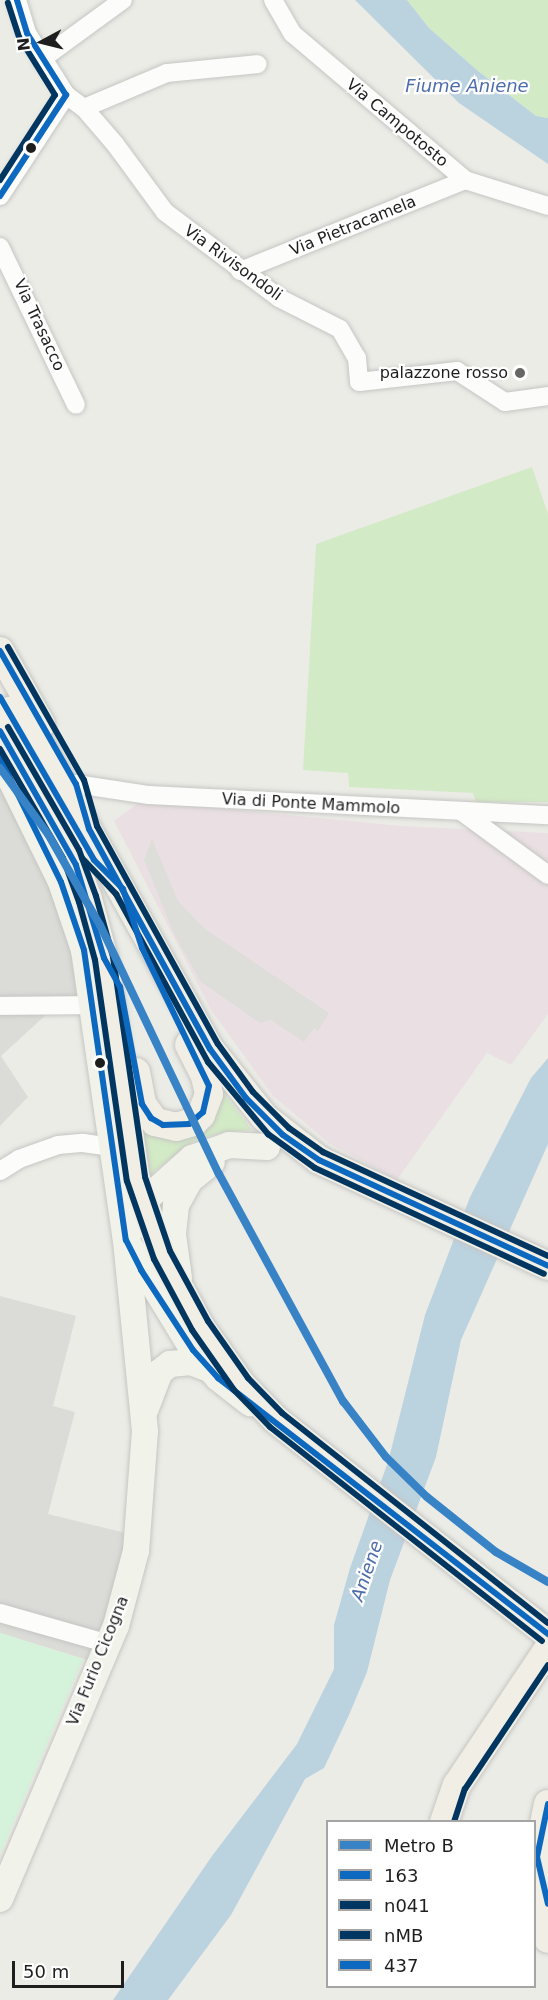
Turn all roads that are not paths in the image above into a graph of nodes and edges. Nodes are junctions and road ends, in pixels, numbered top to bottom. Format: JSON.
{"nodes":[{"id":1,"x":17,"y":0,"type":"edge"},
{"id":2,"x":123,"y":0,"type":"edge"},
{"id":3,"x":273,"y":0,"type":"edge"},
{"id":4,"x":42,"y":59,"type":"junction"},
{"id":5,"x":258,"y":64,"type":"dead end"},
{"id":6,"x":66,"y":95,"type":"junction"},
{"id":7,"x":84,"y":108,"type":"junction"},
{"id":8,"x":465,"y":180,"type":"junction"},
{"id":9,"x":2,"y":188,"type":"edge"},
{"id":10,"x":548,"y":206,"type":"edge"},
{"id":11,"x":0,"y":247,"type":"edge"},
{"id":12,"x":240,"y":271,"type":"junction"},
{"id":13,"x":548,"y":396,"type":"edge"},
{"id":14,"x":76,"y":405,"type":"dead end"},
{"id":15,"x":0,"y":651,"type":"edge"},
{"id":16,"x":0,"y":713,"type":"edge"},
{"id":17,"x":0,"y":731,"type":"edge"},
{"id":18,"x":0,"y":758,"type":"edge"},
{"id":19,"x":75,"y":784,"type":"junction"},
{"id":20,"x":461,"y":811,"type":"junction"},
{"id":21,"x":548,"y":815,"type":"edge"},
{"id":22,"x":89,"y":829,"type":"junction"},
{"id":23,"x":548,"y":875,"type":"edge"},
{"id":24,"x":123,"y":889,"type":"junction"},
{"id":25,"x":104,"y":958,"type":"junction"},
{"id":26,"x":94,"y":1005,"type":"junction"},
{"id":27,"x":0,"y":1006,"type":"edge"},
{"id":28,"x":112,"y":1147,"type":"junction"},
{"id":29,"x":267,"y":1148,"type":"junction"},
{"id":30,"x":319,"y":1160,"type":"junction"},
{"id":31,"x":0,"y":1171,"type":"edge"},
{"id":32,"x":143,"y":1202,"type":"junction"},
{"id":33,"x":126,"y":1240,"type":"junction"},
{"id":34,"x":545,"y":1265,"type":"edge"},
{"id":35,"x":183,"y":1296,"type":"junction"},
{"id":36,"x":209,"y":1369,"type":"junction"},
{"id":37,"x":144,"y":1411,"type":"junction"},
{"id":38,"x":265,"y":1411,"type":"junction"},
{"id":39,"x":0,"y":1613,"type":"edge"},
{"id":40,"x":548,"y":1634,"type":"edge"},
{"id":41,"x":109,"y":1644,"type":"junction"},
{"id":42,"x":548,"y":1649,"type":"edge"},
{"id":43,"x":548,"y":1788,"type":"edge"},
{"id":44,"x":548,"y":1804,"type":"edge"},
{"id":45,"x":444,"y":1820,"type":"edge"},
{"id":46,"x":525,"y":1820,"type":"edge"},
{"id":47,"x":0,"y":1899,"type":"edge"},
{"id":48,"x":548,"y":1904,"type":"edge"},
{"id":49,"x":536,"y":1922,"type":"edge"},
{"id":50,"x":548,"y":1939,"type":"edge"}],
"edges":[{"from":1,"to":4,"type":"street","name":"Via Rivisondoli"},
{"from":2,"to":4,"type":"street"},
{"from":3,"to":8,"type":"street","name":"Via Campotosto"},
{"from":4,"to":6,"type":"street","name":"Via Rivisondoli"},
{"from":5,"to":7,"type":"street"},
{"from":6,"to":7,"type":"street","name":"Via Rivisondoli"},
{"from":6,"to":9,"type":"street"},
{"from":7,"to":12,"type":"street","name":"Via Rivisondoli"},
{"from":8,"to":10,"type":"street","name":"Via Campotosto"},
{"from":8,"to":12,"type":"street","name":"Via Pietracamela"},
{"from":11,"to":14,"type":"street","name":"Via Trasacco"},
{"from":12,"to":13,"type":"street","name":"Via Rivisondoli"},
{"from":15,"to":19,"type":"main road"},
{"from":16,"to":22,"type":"main road"},
{"from":17,"to":25,"type":"main road"},
{"from":18,"to":26,"type":"street","name":"Via Furio Cicogna"},
{"from":19,"to":20,"type":"street","name":"Via di Ponte Mammolo"},
{"from":19,"to":22,"type":"main road"},
{"from":20,"to":21,"type":"street","name":"Via di Ponte Mammolo"},
{"from":20,"to":23,"type":"street"},
{"from":22,"to":24,"type":"main road"},
{"from":24,"to":25,"type":"main road"},
{"from":24,"to":30,"type":"main road"},
{"from":25,"to":32,"type":"main road"},
{"from":26,"to":27,"type":"street"},
{"from":26,"to":28,"type":"street","name":"Via Furio Cicogna"},
{"from":28,"to":31,"type":"street"},
{"from":28,"to":33,"type":"street","name":"Via Furio Cicogna"},
{"from":29,"to":30,"type":"street"},
{"from":29,"to":32,"type":"street"},
{"from":29,"to":35,"type":"street"},
{"from":30,"to":34,"type":"main road"},
{"from":32,"to":33,"type":"street"},
{"from":32,"to":35,"type":"main road"},
{"from":33,"to":36,"type":"street"},
{"from":33,"to":37,"type":"street","name":"Via Furio Cicogna"},
{"from":35,"to":38,"type":"main road"},
{"from":36,"to":37,"type":"street","name":"Via Furio Cicogna"},
{"from":36,"to":38,"type":"street"},
{"from":37,"to":41,"type":"street","name":"Via Furio Cicogna"},
{"from":38,"to":40,"type":"main road"},
{"from":39,"to":41,"type":"street"},
{"from":41,"to":47,"type":"street","name":"Via Furio Cicogna"},
{"from":42,"to":45,"type":"main road"},
{"from":43,"to":46,"type":"main road"},
{"from":44,"to":48,"type":"main road"},
{"from":49,"to":50,"type":"main road"}]}
